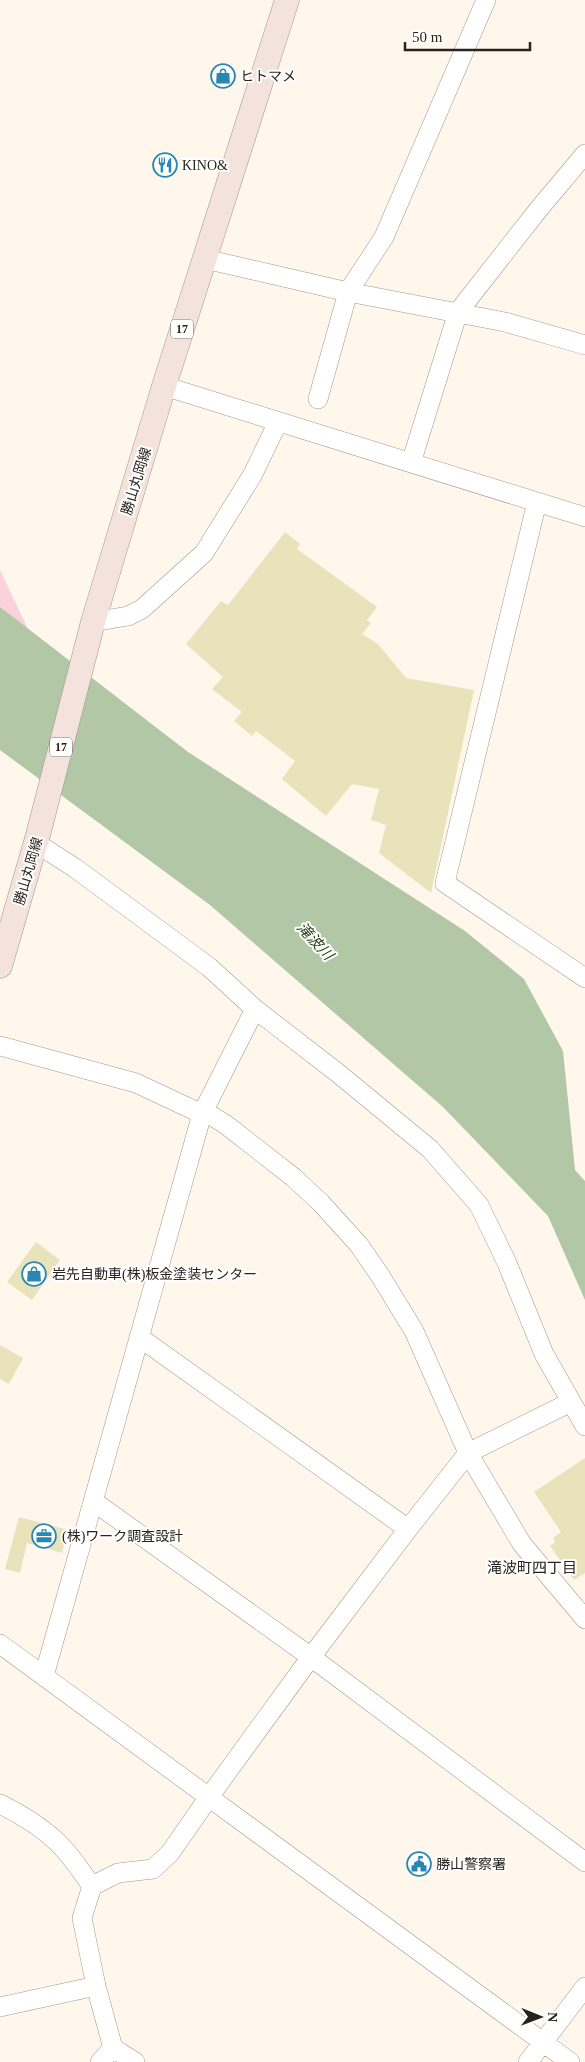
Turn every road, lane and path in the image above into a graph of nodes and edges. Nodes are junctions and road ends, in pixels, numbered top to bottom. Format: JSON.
{"nodes":[{"id":1,"x":287,"y":0,"type":"edge"},
{"id":2,"x":486,"y":0,"type":"edge"},
{"id":3,"x":585,"y":154,"type":"edge"},
{"id":4,"x":204,"y":259,"type":"junction"},
{"id":5,"x":348,"y":292,"type":"junction"},
{"id":6,"x":458,"y":312,"type":"junction"},
{"id":7,"x":585,"y":345,"type":"edge"},
{"id":8,"x":164,"y":386,"type":"junction"},
{"id":9,"x":318,"y":399,"type":"dead end"},
{"id":10,"x":278,"y":422,"type":"junction"},
{"id":11,"x":411,"y":463,"type":"junction"},
{"id":12,"x":537,"y":502,"type":"junction"},
{"id":13,"x":585,"y":517,"type":"edge"},
{"id":14,"x":93,"y":622,"type":"junction"},
{"id":15,"x":37,"y":839,"type":"junction"},
{"id":16,"x":0,"y":966,"type":"edge"},
{"id":17,"x":585,"y":978,"type":"edge"},
{"id":18,"x":255,"y":1009,"type":"junction"},
{"id":19,"x":0,"y":1046,"type":"edge"},
{"id":20,"x":202,"y":1114,"type":"junction"},
{"id":21,"x":139,"y":1337,"type":"junction"},
{"id":22,"x":571,"y":1402,"type":"junction"},
{"id":23,"x":585,"y":1426,"type":"edge"},
{"id":24,"x":468,"y":1453,"type":"junction"},
{"id":25,"x":93,"y":1500,"type":"junction"},
{"id":26,"x":408,"y":1528,"type":"junction"},
{"id":27,"x":585,"y":1619,"type":"edge"},
{"id":28,"x":0,"y":1644,"type":"edge"},
{"id":29,"x":311,"y":1657,"type":"junction"},
{"id":30,"x":44,"y":1676,"type":"junction"},
{"id":31,"x":209,"y":1797,"type":"junction"},
{"id":32,"x":0,"y":1804,"type":"edge"},
{"id":33,"x":585,"y":1862,"type":"edge"},
{"id":34,"x":92,"y":1886,"type":"junction"},
{"id":35,"x":96,"y":1986,"type":"junction"},
{"id":36,"x":585,"y":1987,"type":"edge"},
{"id":37,"x":0,"y":2007,"type":"edge"},
{"id":38,"x":542,"y":2042,"type":"junction"},
{"id":39,"x":113,"y":2048,"type":"junction"},
{"id":40,"x":100,"y":2062,"type":"edge"},
{"id":41,"x":135,"y":2062,"type":"edge"},
{"id":42,"x":528,"y":2062,"type":"edge"},
{"id":43,"x":570,"y":2062,"type":"edge"}],
"edges":[{"from":1,"to":4,"type":"main road","name":"勝山丸岡線","number":"17"},
{"from":2,"to":5,"type":"street"},
{"from":3,"to":6,"type":"street"},
{"from":4,"to":5,"type":"street"},
{"from":4,"to":8,"type":"main road","name":"勝山丸岡線","number":"17"},
{"from":5,"to":6,"type":"street"},
{"from":5,"to":9,"type":"street"},
{"from":6,"to":7,"type":"street"},
{"from":6,"to":11,"type":"street"},
{"from":8,"to":10,"type":"street"},
{"from":8,"to":14,"type":"main road","name":"勝山丸岡線","number":"17"},
{"from":10,"to":11,"type":"street"},
{"from":10,"to":14,"type":"street"},
{"from":11,"to":12,"type":"street"},
{"from":12,"to":13,"type":"street"},
{"from":12,"to":17,"type":"street"},
{"from":14,"to":15,"type":"main road","name":"勝山丸岡線","number":"17"},
{"from":15,"to":16,"type":"main road","name":"勝山丸岡線","number":"17"},
{"from":15,"to":18,"type":"street"},
{"from":18,"to":20,"type":"street"},
{"from":18,"to":22,"type":"street"},
{"from":19,"to":20,"type":"street"},
{"from":20,"to":21,"type":"street"},
{"from":20,"to":24,"type":"street"},
{"from":21,"to":25,"type":"street"},
{"from":21,"to":26,"type":"street"},
{"from":22,"to":23,"type":"street"},
{"from":22,"to":24,"type":"street"},
{"from":24,"to":26,"type":"street"},
{"from":24,"to":27,"type":"street"},
{"from":25,"to":29,"type":"street"},
{"from":25,"to":30,"type":"street"},
{"from":26,"to":29,"type":"street"},
{"from":28,"to":30,"type":"street"},
{"from":29,"to":31,"type":"street"},
{"from":29,"to":33,"type":"street"},
{"from":30,"to":31,"type":"street"},
{"from":31,"to":34,"type":"street"},
{"from":31,"to":38,"type":"street"},
{"from":32,"to":34,"type":"street"},
{"from":34,"to":35,"type":"street"},
{"from":35,"to":37,"type":"street"},
{"from":35,"to":39,"type":"street"},
{"from":36,"to":38,"type":"street"},
{"from":38,"to":42,"type":"street"},
{"from":38,"to":43,"type":"street"},
{"from":39,"to":40,"type":"street"},
{"from":39,"to":41,"type":"street"}]}
